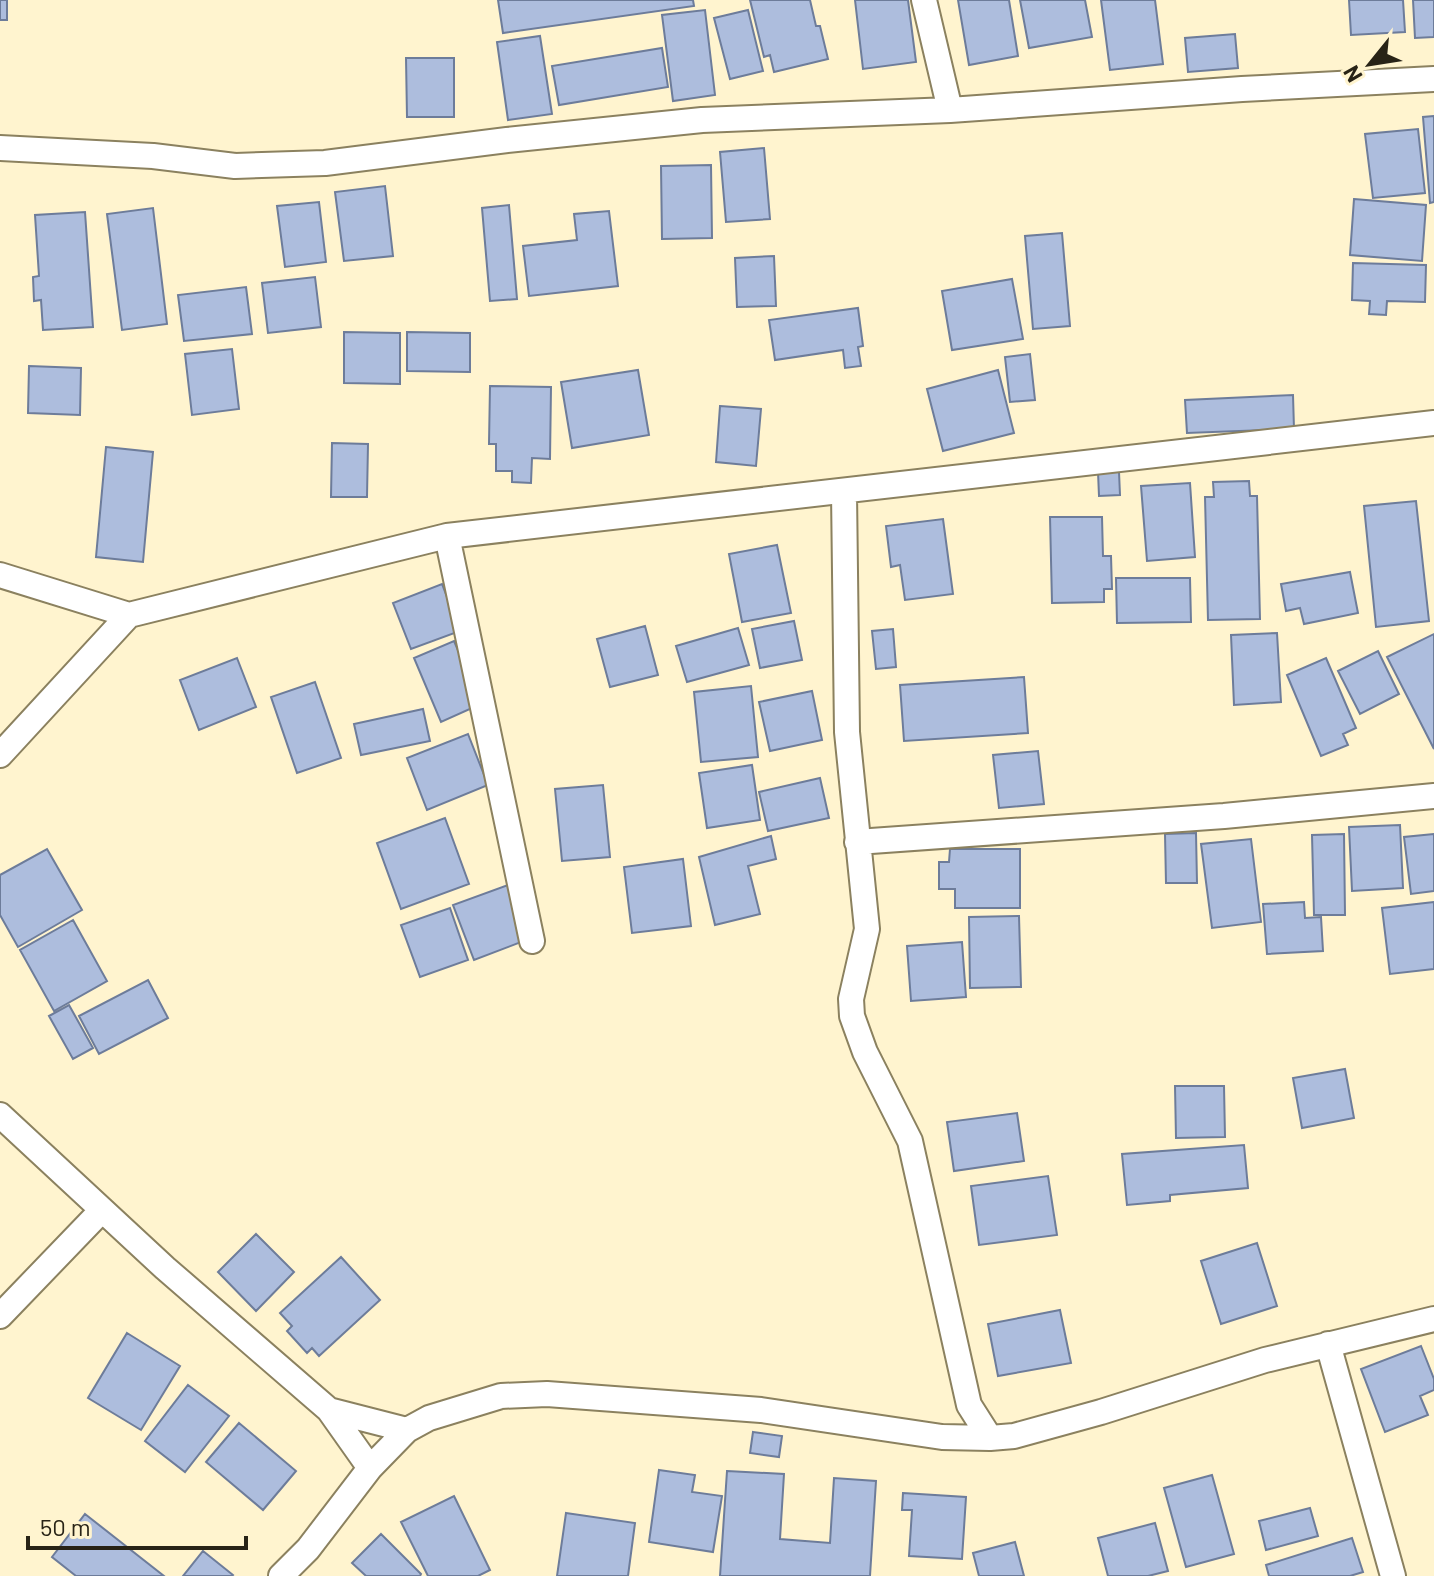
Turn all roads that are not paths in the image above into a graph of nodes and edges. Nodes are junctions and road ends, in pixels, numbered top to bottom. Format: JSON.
{"nodes":[{"id":1,"x":924,"y":0,"type":"edge"},
{"id":2,"x":1434,"y":79,"type":"edge"},
{"id":3,"x":950,"y":110,"type":"junction"},
{"id":4,"x":0,"y":148,"type":"edge"},
{"id":5,"x":1434,"y":423,"type":"edge"},
{"id":6,"x":844,"y":492,"type":"junction"},
{"id":7,"x":447,"y":536,"type":"junction"},
{"id":8,"x":0,"y":575,"type":"edge"},
{"id":9,"x":129,"y":615,"type":"junction"},
{"id":10,"x":0,"y":755,"type":"edge"},
{"id":11,"x":1434,"y":796,"type":"edge"},
{"id":12,"x":857,"y":842,"type":"junction"},
{"id":13,"x":532,"y":941,"type":"dead end"},
{"id":14,"x":0,"y":1115,"type":"edge"},
{"id":15,"x":102,"y":1210,"type":"junction"},
{"id":16,"x":0,"y":1316,"type":"edge"},
{"id":17,"x":1434,"y":1319,"type":"edge"},
{"id":18,"x":1328,"y":1344,"type":"junction"},
{"id":19,"x":969,"y":1405,"type":"junction"},
{"id":20,"x":329,"y":1410,"type":"junction"},
{"id":21,"x":407,"y":1430,"type":"junction"},
{"id":22,"x":942,"y":1437,"type":"junction"},
{"id":23,"x":990,"y":1438,"type":"junction"},
{"id":24,"x":370,"y":1468,"type":"junction"},
{"id":25,"x":281,"y":1576,"type":"edge"},
{"id":26,"x":1393,"y":1576,"type":"edge"}],
"edges":[{"from":1,"to":3,"type":"street"},
{"from":2,"to":3,"type":"street"},
{"from":3,"to":4,"type":"street"},
{"from":5,"to":6,"type":"street"},
{"from":6,"to":7,"type":"street"},
{"from":6,"to":12,"type":"street"},
{"from":7,"to":9,"type":"street"},
{"from":7,"to":13,"type":"street"},
{"from":8,"to":9,"type":"street"},
{"from":9,"to":10,"type":"street"},
{"from":11,"to":12,"type":"street"},
{"from":12,"to":19,"type":"street"},
{"from":14,"to":15,"type":"street"},
{"from":15,"to":16,"type":"street"},
{"from":15,"to":20,"type":"street"},
{"from":17,"to":18,"type":"street"},
{"from":18,"to":23,"type":"street"},
{"from":18,"to":26,"type":"street"},
{"from":19,"to":22,"type":"street"},
{"from":19,"to":23,"type":"street"},
{"from":20,"to":21,"type":"street"},
{"from":20,"to":24,"type":"street"},
{"from":21,"to":22,"type":"street"},
{"from":21,"to":24,"type":"street"},
{"from":22,"to":23,"type":"street"},
{"from":24,"to":25,"type":"street"}]}
